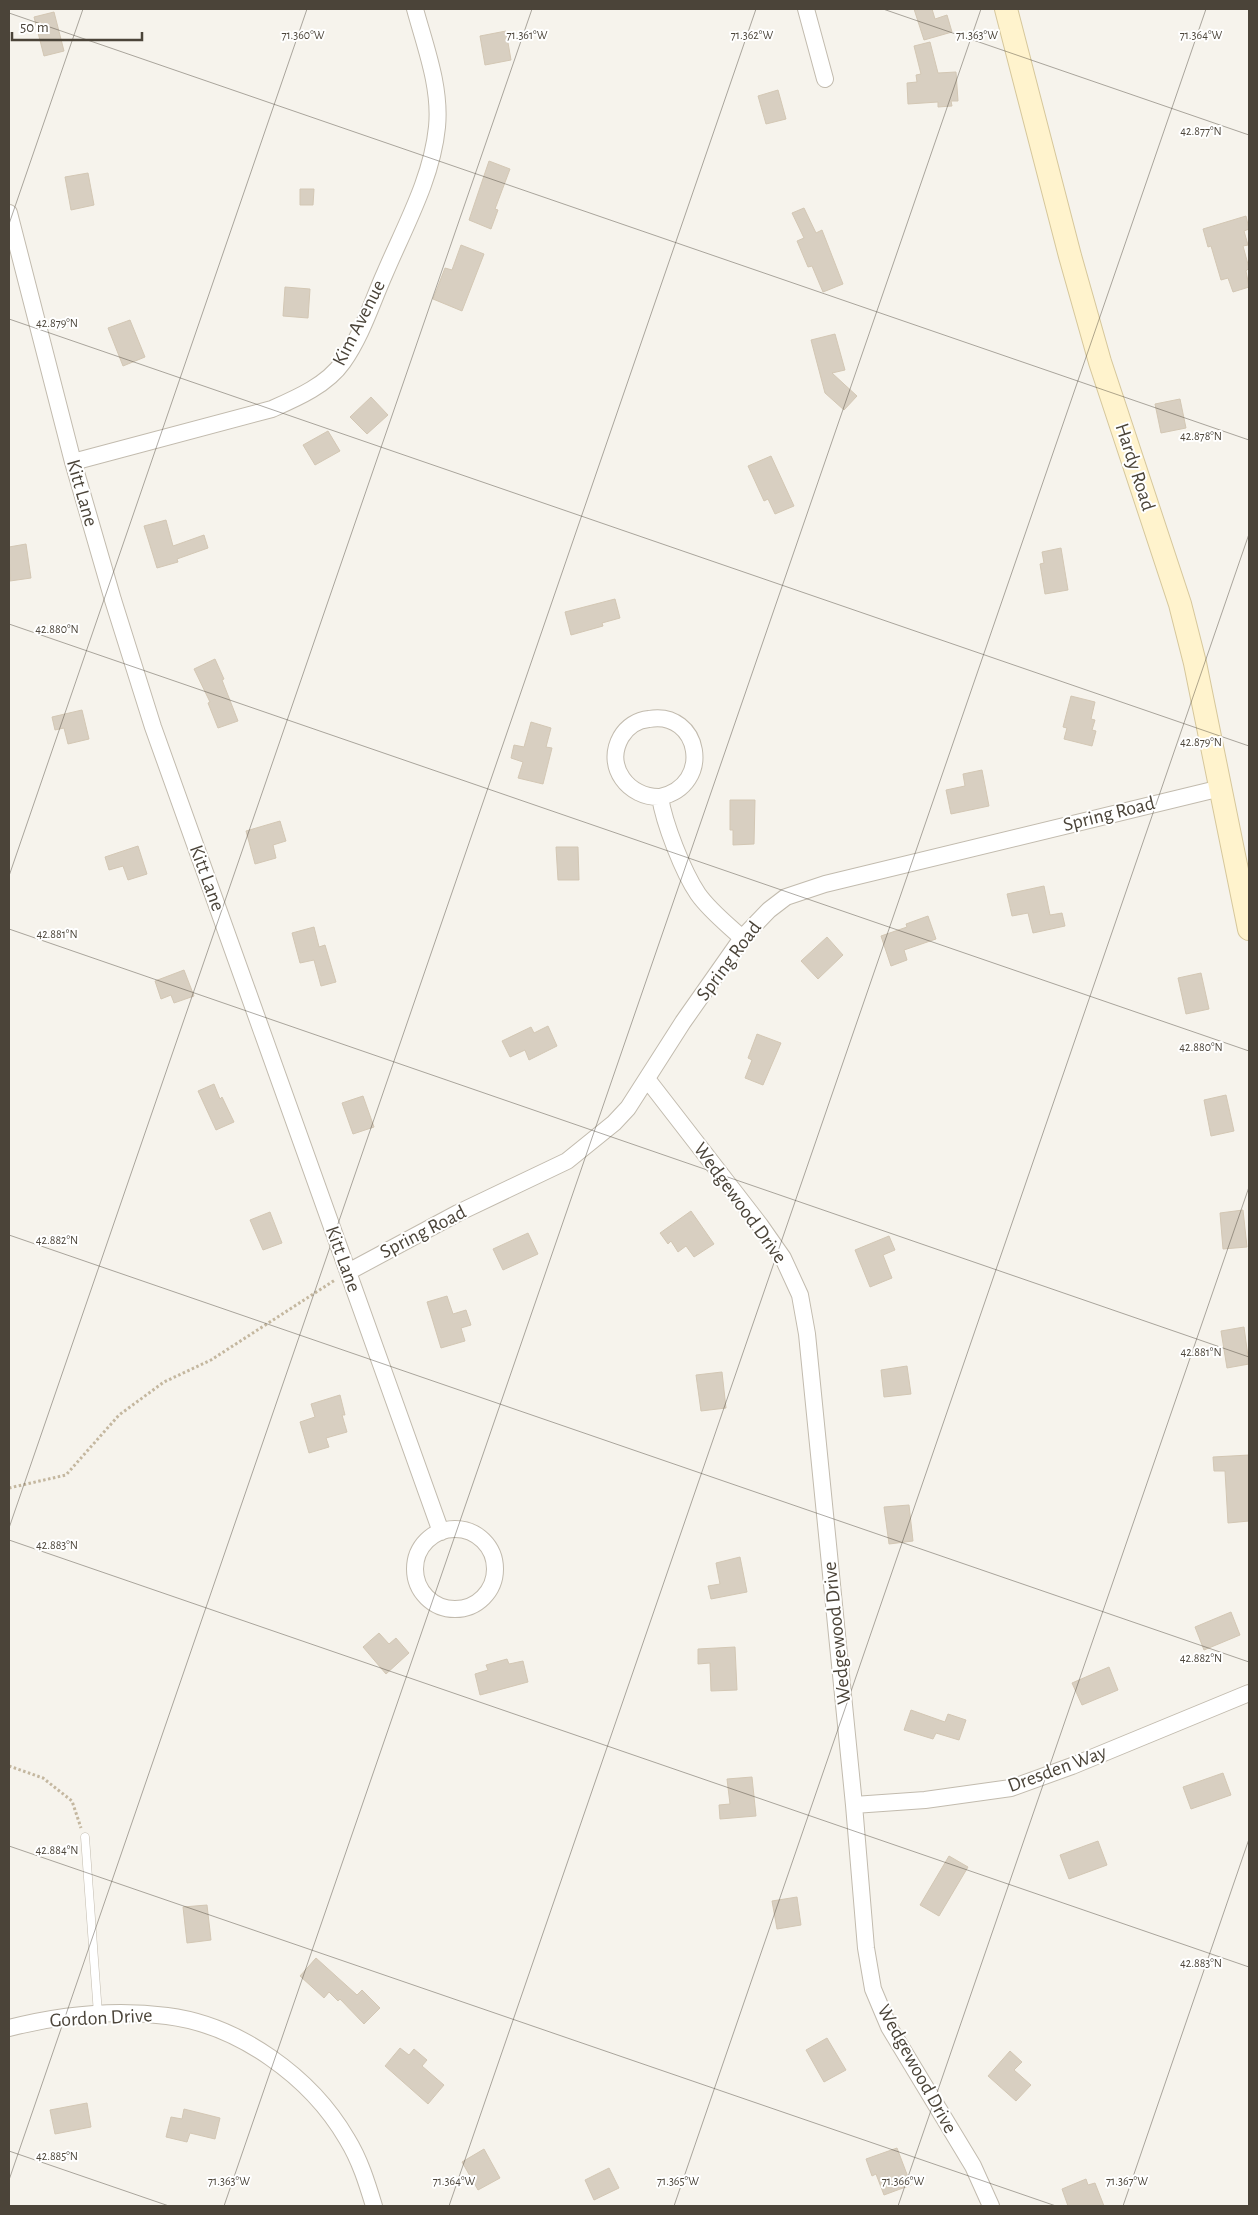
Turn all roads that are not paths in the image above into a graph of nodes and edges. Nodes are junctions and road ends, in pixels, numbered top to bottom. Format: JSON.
{"nodes":[{"id":1,"x":415,"y":9,"type":"edge"},
{"id":2,"x":806,"y":9,"type":"edge"},
{"id":3,"x":1006,"y":9,"type":"edge"},
{"id":4,"x":825,"y":79,"type":"dead end"},
{"id":5,"x":9,"y":213,"type":"edge"},
{"id":6,"x":73,"y":462,"type":"junction"},
{"id":7,"x":1221,"y":788,"type":"junction"},
{"id":8,"x":660,"y":797,"type":"junction"},
{"id":9,"x":1249,"y":929,"type":"edge"},
{"id":10,"x":742,"y":938,"type":"junction"},
{"id":11,"x":647,"y":1079,"type":"junction"},
{"id":12,"x":348,"y":1272,"type":"junction"},
{"id":13,"x":440,"y":1532,"type":"junction"},
{"id":14,"x":1249,"y":1693,"type":"edge"},
{"id":15,"x":854,"y":1805,"type":"junction"},
{"id":16,"x":85,"y":1838,"type":"road end"},
{"id":17,"x":98,"y":2014,"type":"junction"},
{"id":18,"x":9,"y":2028,"type":"edge"},
{"id":19,"x":374,"y":2206,"type":"edge"},
{"id":20,"x":991,"y":2206,"type":"edge"}],
"edges":[{"from":1,"to":6,"type":"street","name":"Kim Avenue"},
{"from":2,"to":4,"type":"street"},
{"from":3,"to":7,"type":"street","name":"Hardy Road"},
{"from":5,"to":6,"type":"street","name":"Kitt Lane"},
{"from":6,"to":12,"type":"street","name":"Kitt Lane"},
{"from":7,"to":9,"type":"street","name":"Hardy Road"},
{"from":7,"to":10,"type":"street","name":"Spring Road"},
{"from":8,"to":8,"type":"street"},
{"from":8,"to":10,"type":"street"},
{"from":10,"to":11,"type":"street","name":"Spring Road"},
{"from":11,"to":12,"type":"street","name":"Spring Road"},
{"from":11,"to":15,"type":"street","name":"Wedgewood Drive"},
{"from":12,"to":13,"type":"street","name":"Kitt Lane"},
{"from":13,"to":13,"type":"street"},
{"from":14,"to":15,"type":"street","name":"Dresden Way"},
{"from":15,"to":20,"type":"street","name":"Wedgewood Drive"},
{"from":16,"to":17,"type":"lane"},
{"from":17,"to":18,"type":"street","name":"Gordon Drive"},
{"from":17,"to":19,"type":"street","name":"Gordon Drive"}]}
